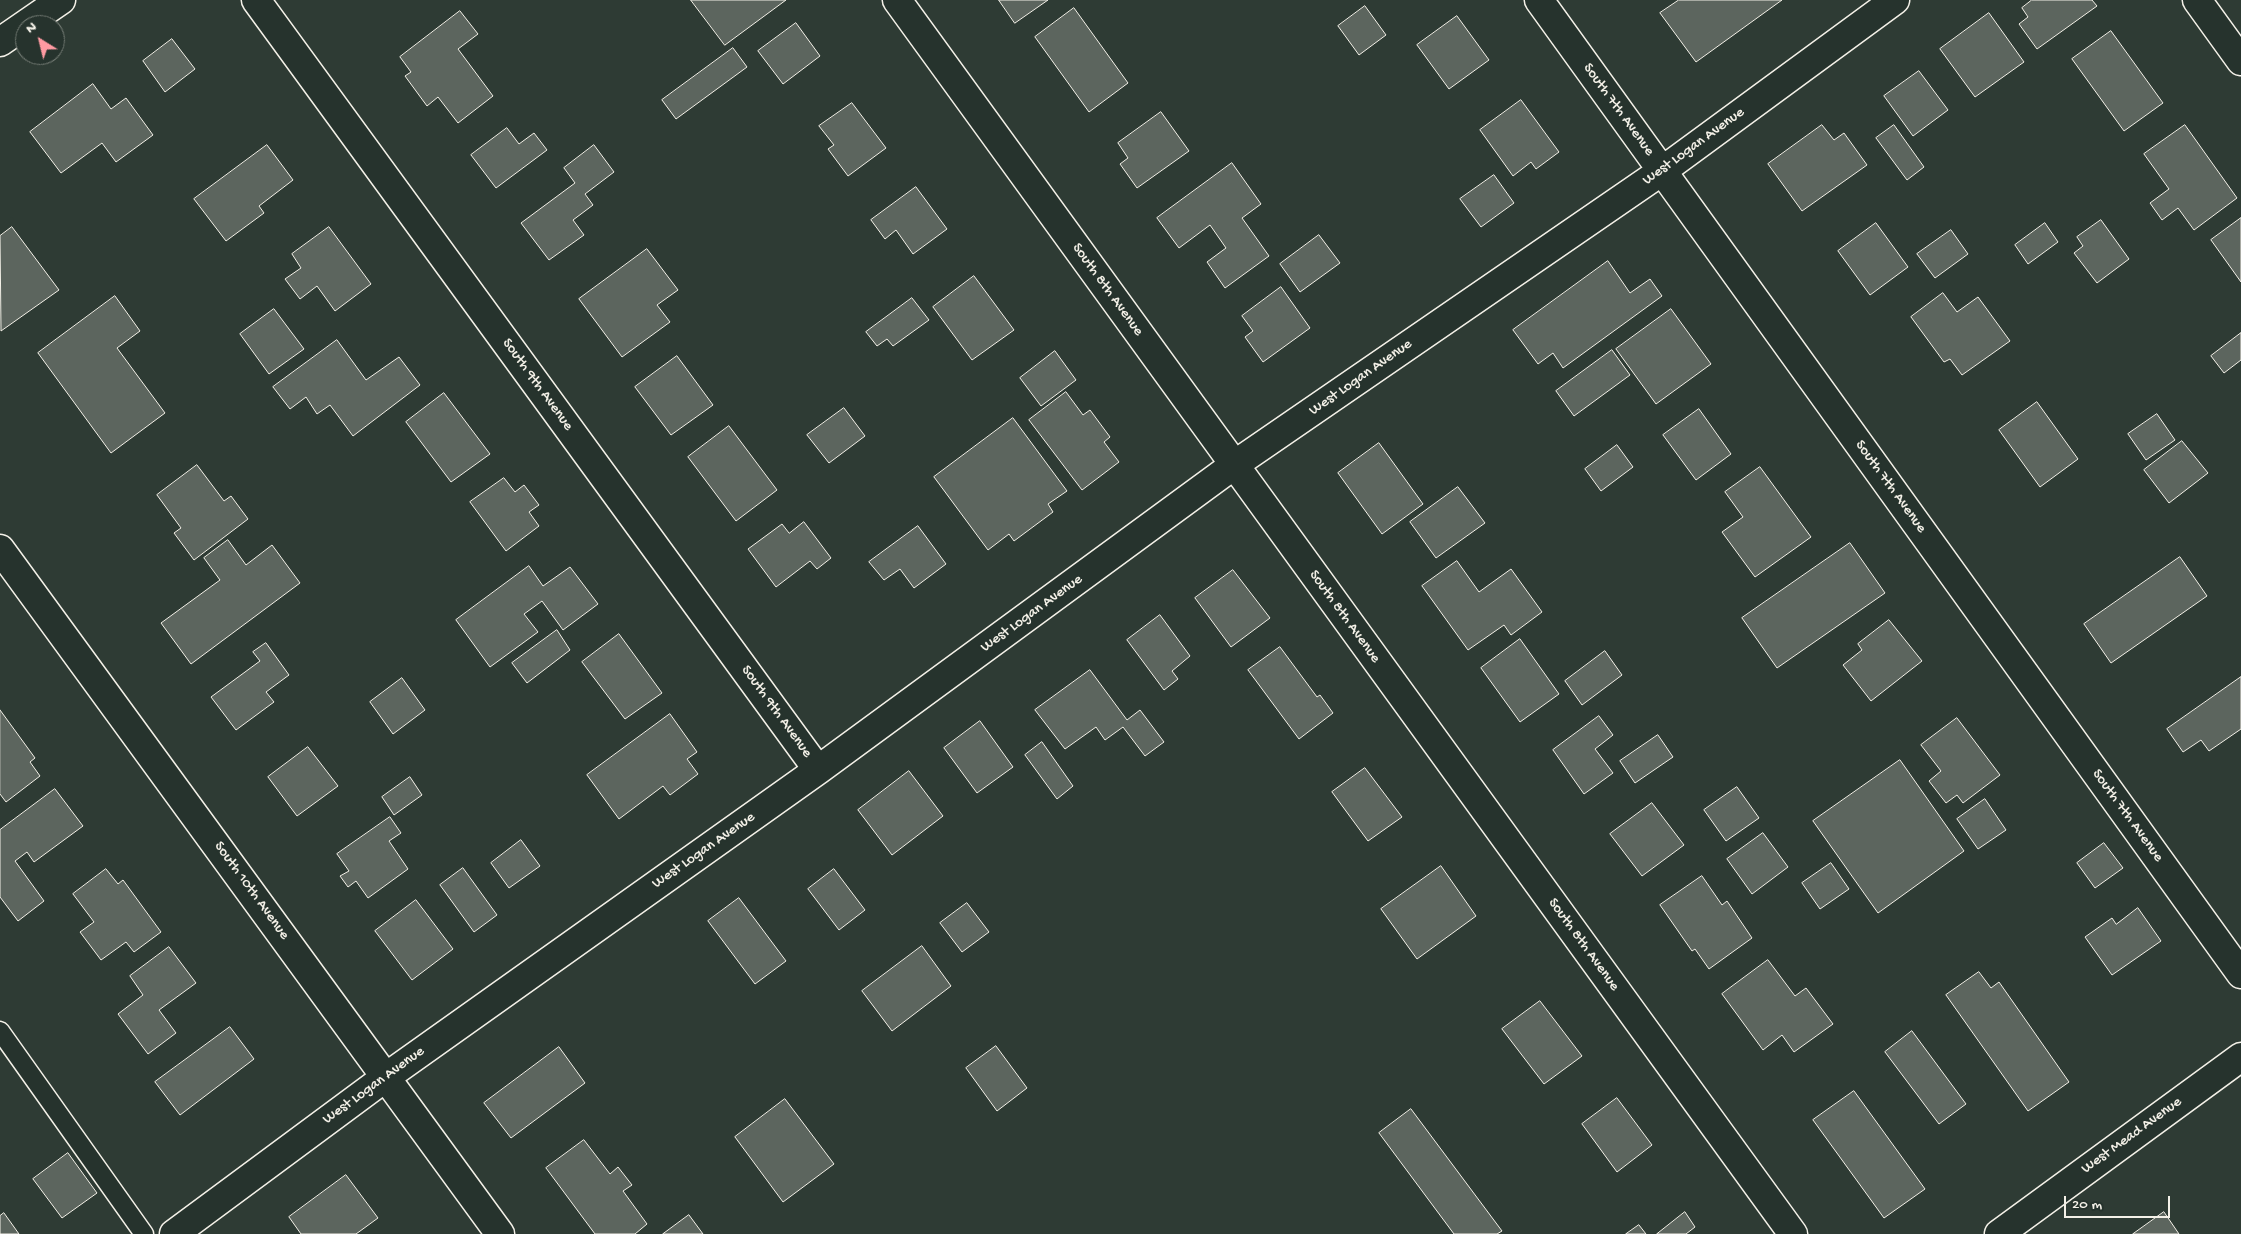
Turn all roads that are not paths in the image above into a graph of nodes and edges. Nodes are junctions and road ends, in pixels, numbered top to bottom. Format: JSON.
{"nodes":[{"id":1,"x":60,"y":0,"type":"edge"},
{"id":2,"x":256,"y":0,"type":"edge"},
{"id":3,"x":897,"y":0,"type":"edge"},
{"id":4,"x":1539,"y":0,"type":"edge"},
{"id":5,"x":1895,"y":0,"type":"edge"},
{"id":6,"x":2197,"y":0,"type":"edge"},
{"id":7,"x":0,"y":42,"type":"edge"},
{"id":8,"x":2241,"y":61,"type":"edge"},
{"id":9,"x":1662,"y":171,"type":"junction"},
{"id":10,"x":1234,"y":465,"type":"junction"},
{"id":11,"x":0,"y":548,"type":"edge"},
{"id":12,"x":818,"y":770,"type":"junction"},
{"id":13,"x":2241,"y":974,"type":"edge"},
{"id":14,"x":0,"y":1031,"type":"edge"},
{"id":15,"x":2241,"y":1057,"type":"edge"},
{"id":16,"x":386,"y":1077,"type":"junction"},
{"id":17,"x":144,"y":1234,"type":"edge"},
{"id":18,"x":174,"y":1234,"type":"edge"},
{"id":19,"x":500,"y":1234,"type":"edge"},
{"id":20,"x":1793,"y":1234,"type":"edge"},
{"id":21,"x":1999,"y":1234,"type":"edge"}],
"edges":[{"from":1,"to":7,"type":"street"},
{"from":2,"to":12,"type":"street","name":"South 9th Avenue"},
{"from":3,"to":10,"type":"street","name":"South 8th Avenue"},
{"from":4,"to":9,"type":"street","name":"South 7th Avenue"},
{"from":5,"to":9,"type":"street","name":"West Logan Avenue"},
{"from":6,"to":8,"type":"street"},
{"from":9,"to":10,"type":"street","name":"West Logan Avenue"},
{"from":9,"to":13,"type":"street","name":"South 7th Avenue"},
{"from":10,"to":12,"type":"street","name":"West Logan Avenue"},
{"from":10,"to":20,"type":"street","name":"South 8th Avenue"},
{"from":11,"to":16,"type":"street","name":"South 10th Avenue"},
{"from":12,"to":16,"type":"street","name":"West Logan Avenue"},
{"from":14,"to":17,"type":"lane"},
{"from":15,"to":21,"type":"street","name":"West Mead Avenue"},
{"from":16,"to":18,"type":"street","name":"West Logan Avenue"},
{"from":16,"to":19,"type":"street","name":"South 10th Avenue"}]}
